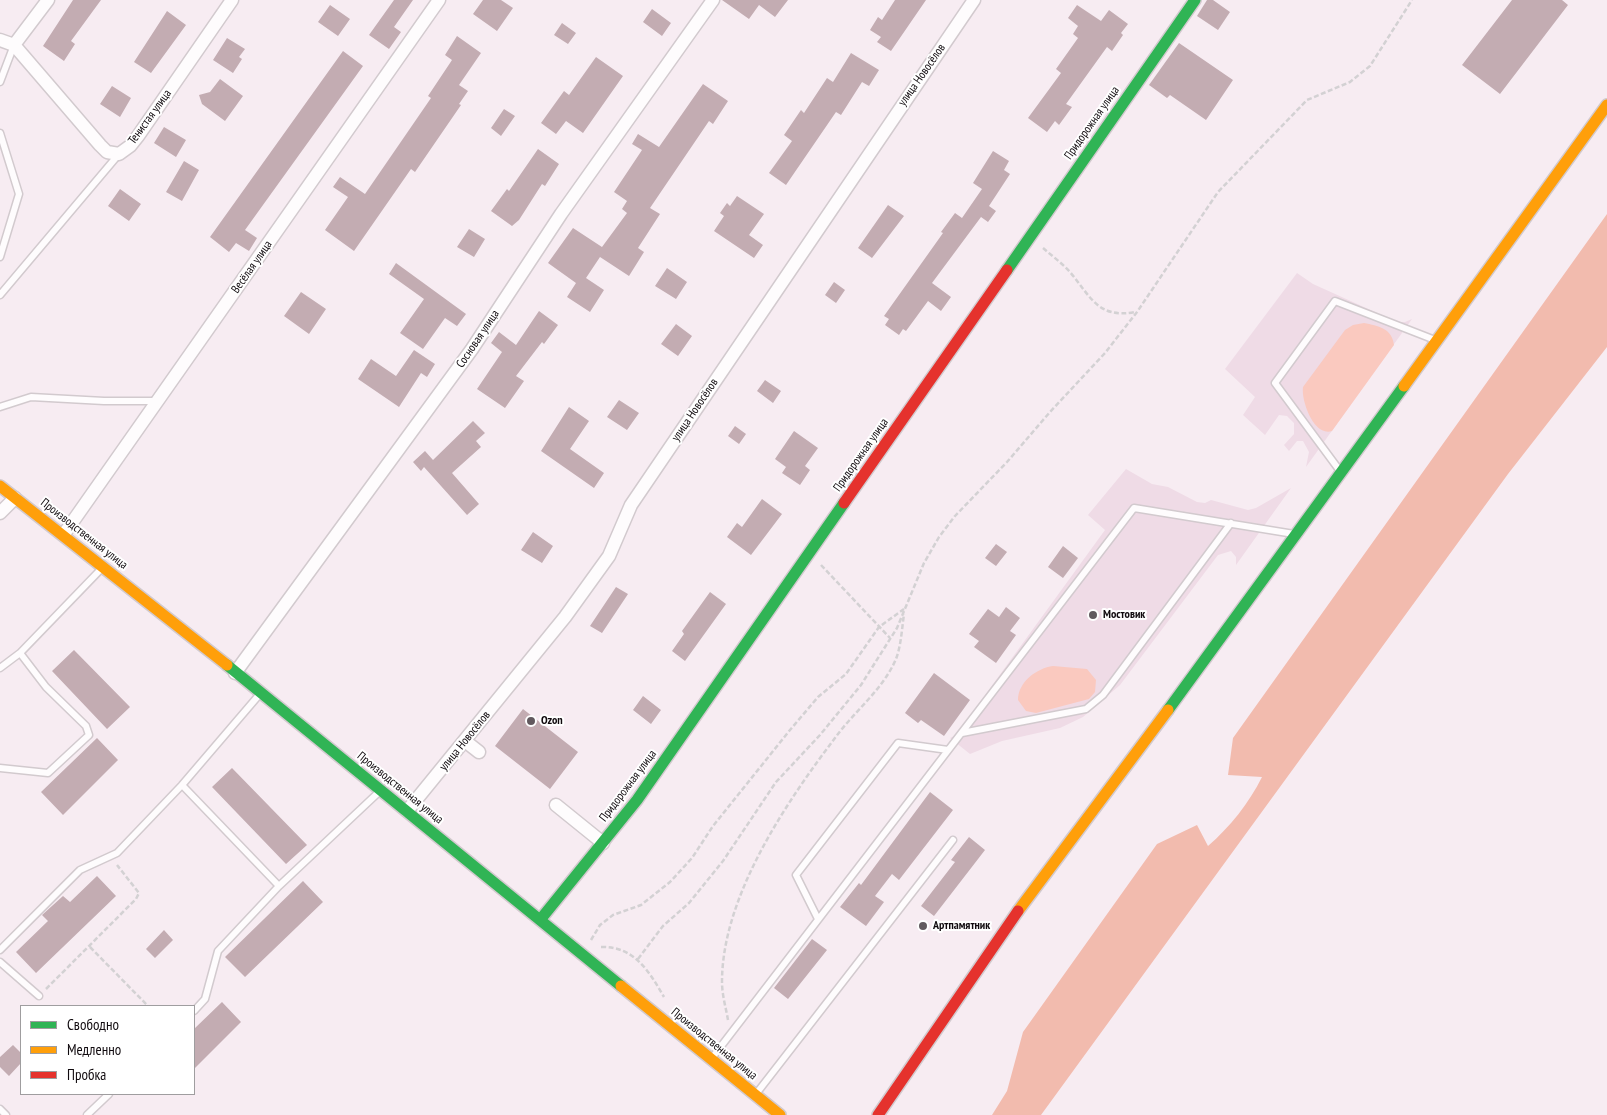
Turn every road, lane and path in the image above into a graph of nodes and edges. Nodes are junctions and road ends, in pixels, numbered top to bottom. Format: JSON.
{"nodes":[{"id":1,"x":48,"y":0,"type":"edge"},
{"id":2,"x":232,"y":0,"type":"edge"},
{"id":3,"x":440,"y":0,"type":"edge"},
{"id":4,"x":713,"y":0,"type":"edge"},
{"id":5,"x":974,"y":0,"type":"edge"},
{"id":6,"x":1195,"y":0,"type":"edge"},
{"id":7,"x":1412,"y":0,"type":"edge"},
{"id":8,"x":0,"y":40,"type":"edge"},
{"id":9,"x":14,"y":45,"type":"junction"},
{"id":10,"x":0,"y":82,"type":"edge"},
{"id":11,"x":1607,"y":105,"type":"edge"},
{"id":12,"x":0,"y":133,"type":"edge"},
{"id":13,"x":119,"y":154,"type":"junction"},
{"id":14,"x":1029,"y":237,"type":"junction"},
{"id":15,"x":0,"y":257,"type":"edge"},
{"id":16,"x":0,"y":295,"type":"edge"},
{"id":17,"x":1137,"y":312,"type":"junction"},
{"id":18,"x":1437,"y":340,"type":"junction"},
{"id":19,"x":158,"y":401,"type":"junction"},
{"id":20,"x":0,"y":407,"type":"edge"},
{"id":21,"x":1342,"y":473,"type":"junction"},
{"id":22,"x":0,"y":486,"type":"edge"},
{"id":23,"x":15,"y":498,"type":"junction"},
{"id":24,"x":0,"y":513,"type":"edge"},
{"id":25,"x":1231,"y":523,"type":"junction"},
{"id":26,"x":64,"y":534,"type":"junction"},
{"id":27,"x":1298,"y":534,"type":"junction"},
{"id":28,"x":809,"y":553,"type":"junction"},
{"id":29,"x":104,"y":566,"type":"junction"},
{"id":30,"x":905,"y":608,"type":"junction"},
{"id":31,"x":879,"y":627,"type":"junction"},
{"id":32,"x":890,"y":638,"type":"junction"},
{"id":33,"x":20,"y":653,"type":"junction"},
{"id":34,"x":0,"y":668,"type":"edge"},
{"id":35,"x":235,"y":673,"type":"junction"},
{"id":36,"x":260,"y":694,"type":"junction"},
{"id":37,"x":962,"y":733,"type":"junction"},
{"id":38,"x":465,"y":741,"type":"junction"},
{"id":39,"x":948,"y":750,"type":"junction"},
{"id":40,"x":479,"y":752,"type":"dead end"},
{"id":41,"x":0,"y":768,"type":"edge"},
{"id":42,"x":182,"y":785,"type":"junction"},
{"id":43,"x":381,"y":790,"type":"junction"},
{"id":44,"x":556,"y":805,"type":"dead end"},
{"id":45,"x":407,"y":811,"type":"junction"},
{"id":46,"x":953,"y":840,"type":"dead end"},
{"id":47,"x":603,"y":843,"type":"junction"},
{"id":48,"x":110,"y":856,"type":"junction"},
{"id":49,"x":279,"y":886,"type":"junction"},
{"id":50,"x":818,"y":919,"type":"junction"},
{"id":51,"x":540,"y":920,"type":"junction"},
{"id":52,"x":90,"y":947,"type":"junction"},
{"id":53,"x":580,"y":948,"type":"junction"},
{"id":54,"x":0,"y":950,"type":"edge"},
{"id":55,"x":638,"y":959,"type":"junction"},
{"id":56,"x":0,"y":962,"type":"edge"},
{"id":57,"x":39,"y":996,"type":"joint"},
{"id":58,"x":665,"y":999,"type":"dead end"},
{"id":59,"x":147,"y":1005,"type":"edge"},
{"id":60,"x":195,"y":1010,"type":"edge"},
{"id":61,"x":730,"y":1034,"type":"junction"},
{"id":62,"x":711,"y":1060,"type":"junction"},
{"id":63,"x":108,"y":1095,"type":"edge"},
{"id":64,"x":755,"y":1096,"type":"junction"},
{"id":65,"x":0,"y":1109,"type":"edge"},
{"id":66,"x":6,"y":1115,"type":"edge"},
{"id":67,"x":87,"y":1115,"type":"edge"},
{"id":68,"x":780,"y":1115,"type":"edge"},
{"id":69,"x":878,"y":1115,"type":"edge"}],
"edges":[{"from":1,"to":9,"type":"street"},
{"from":2,"to":13,"type":"street","name":"Тенистая улица"},
{"from":3,"to":19,"type":"street","name":"Весёлая улица"},
{"from":4,"to":35,"type":"street","name":"Сосновая улица"},
{"from":5,"to":38,"type":"street","name":"улица Новосёлов"},
{"from":6,"to":14,"type":"street","name":"Придорожная улица"},
{"from":7,"to":17,"type":"path"},
{"from":8,"to":9,"type":"street"},
{"from":9,"to":10,"type":"lane"},
{"from":9,"to":13,"type":"street","name":"Тенистая улица"},
{"from":11,"to":18,"type":"street"},
{"from":12,"to":15,"type":"lane"},
{"from":13,"to":16,"type":"lane"},
{"from":14,"to":17,"type":"path"},
{"from":14,"to":28,"type":"street","name":"Придорожная улица"},
{"from":17,"to":30,"type":"path"},
{"from":18,"to":21,"type":"street"},
{"from":18,"to":21,"type":"lane"},
{"from":19,"to":20,"type":"lane"},
{"from":19,"to":26,"type":"street","name":"Весёлая улица"},
{"from":21,"to":27,"type":"street"},
{"from":22,"to":23,"type":"street","name":"Производственная улица"},
{"from":23,"to":24,"type":"street"},
{"from":23,"to":26,"type":"street","name":"Производственная улица"},
{"from":25,"to":27,"type":"lane"},
{"from":25,"to":37,"type":"lane"},
{"from":25,"to":37,"type":"lane"},
{"from":26,"to":29,"type":"street","name":"Производственная улица"},
{"from":27,"to":69,"type":"street"},
{"from":28,"to":31,"type":"path"},
{"from":28,"to":47,"type":"street","name":"Придорожная улица"},
{"from":29,"to":33,"type":"lane"},
{"from":29,"to":35,"type":"street","name":"Производственная улица"},
{"from":30,"to":31,"type":"path"},
{"from":30,"to":32,"type":"path"},
{"from":30,"to":61,"type":"path"},
{"from":31,"to":32,"type":"path"},
{"from":31,"to":53,"type":"path"},
{"from":32,"to":55,"type":"path"},
{"from":33,"to":34,"type":"lane"},
{"from":33,"to":41,"type":"lane"},
{"from":35,"to":36,"type":"street","name":"Производственная улица"},
{"from":36,"to":42,"type":"lane"},
{"from":36,"to":43,"type":"street","name":"Производственная улица"},
{"from":37,"to":39,"type":"lane"},
{"from":38,"to":40,"type":"street"},
{"from":38,"to":45,"type":"street","name":"улица Новосёлов"},
{"from":39,"to":50,"type":"lane"},
{"from":39,"to":50,"type":"lane"},
{"from":42,"to":48,"type":"lane"},
{"from":42,"to":49,"type":"lane"},
{"from":43,"to":45,"type":"street","name":"Производственная улица"},
{"from":43,"to":49,"type":"lane"},
{"from":44,"to":47,"type":"street"},
{"from":45,"to":51,"type":"street","name":"Производственная улица"},
{"from":46,"to":64,"type":"lane"},
{"from":47,"to":51,"type":"street","name":"Придорожная улица"},
{"from":48,"to":52,"type":"path"},
{"from":48,"to":54,"type":"lane"},
{"from":49,"to":60,"type":"lane"},
{"from":50,"to":61,"type":"lane"},
{"from":51,"to":53,"type":"street","name":"Производственная улица"},
{"from":52,"to":57,"type":"path"},
{"from":52,"to":59,"type":"path"},
{"from":53,"to":55,"type":"path"},
{"from":53,"to":62,"type":"street","name":"Производственная улица"},
{"from":55,"to":58,"type":"path"},
{"from":56,"to":57,"type":"lane"},
{"from":61,"to":62,"type":"lane"},
{"from":62,"to":64,"type":"street","name":"Производственная улица"},
{"from":63,"to":67,"type":"lane"},
{"from":64,"to":68,"type":"street","name":"Производственная улица"},
{"from":65,"to":66,"type":"lane"}]}
